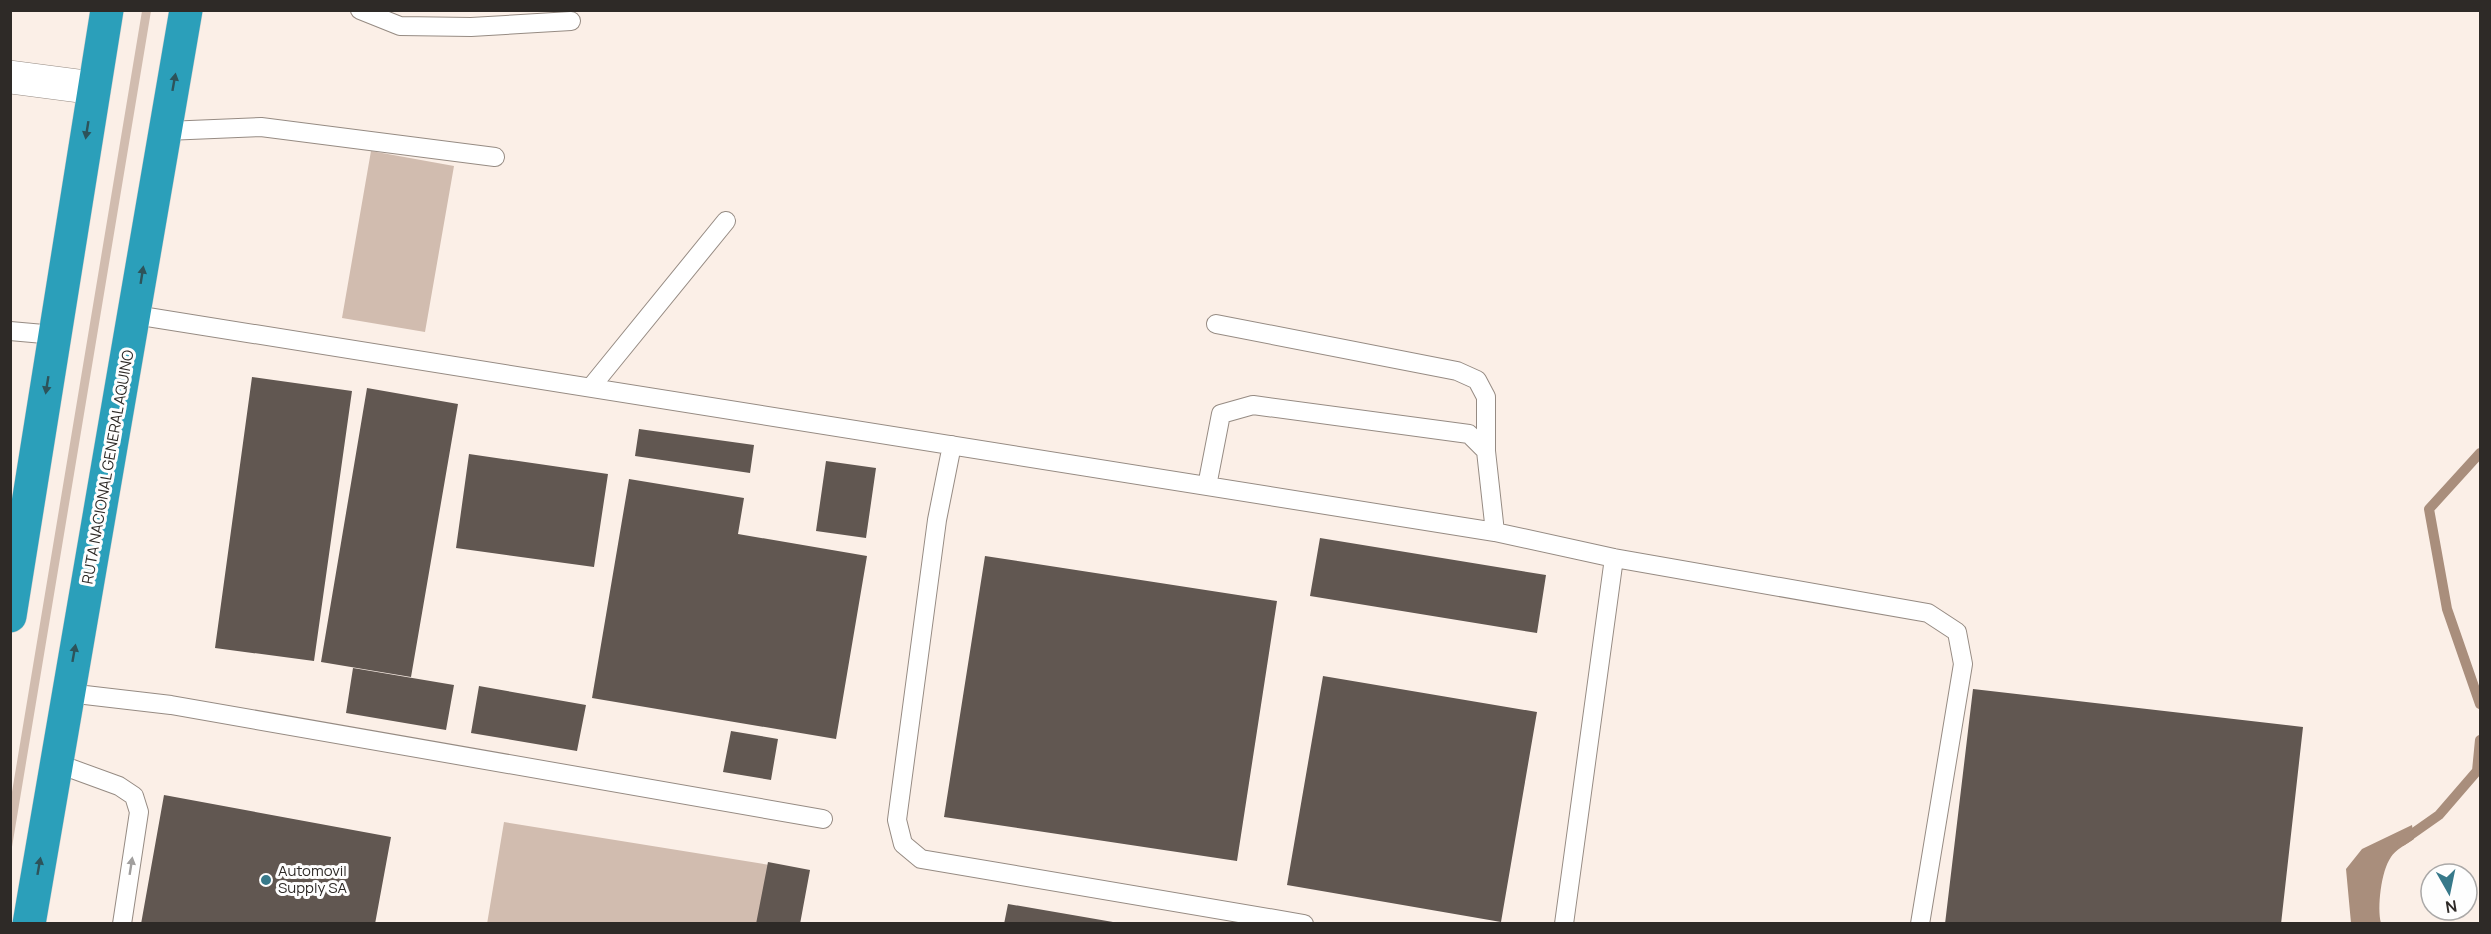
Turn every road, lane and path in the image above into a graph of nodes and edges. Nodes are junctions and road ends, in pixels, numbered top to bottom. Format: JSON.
{"nodes":[{"id":1,"x":107,"y":10,"type":"edge"},
{"id":2,"x":186,"y":10,"type":"edge"},
{"id":3,"x":360,"y":10,"type":"edge"},
{"id":4,"x":571,"y":21,"type":"dead end"},
{"id":5,"x":10,"y":77,"type":"edge"},
{"id":6,"x":94,"y":88,"type":"junction"},
{"id":7,"x":166,"y":131,"type":"junction"},
{"id":8,"x":495,"y":157,"type":"dead end"},
{"id":9,"x":726,"y":221,"type":"dead end"},
{"id":10,"x":135,"y":315,"type":"junction"},
{"id":11,"x":1216,"y":324,"type":"dead end"},
{"id":12,"x":10,"y":331,"type":"edge"},
{"id":13,"x":55,"y":335,"type":"junction"},
{"id":14,"x":591,"y":387,"type":"junction"},
{"id":15,"x":952,"y":445,"type":"junction"},
{"id":16,"x":1486,"y":451,"type":"junction"},
{"id":17,"x":1207,"y":486,"type":"junction"},
{"id":18,"x":1495,"y":532,"type":"junction"},
{"id":19,"x":1614,"y":558,"type":"junction"},
{"id":20,"x":10,"y":616,"type":"edge"},
{"id":21,"x":68,"y":693,"type":"junction"},
{"id":22,"x":56,"y":763,"type":"junction"},
{"id":23,"x":823,"y":819,"type":"dead end"},
{"id":24,"x":29,"y":924,"type":"edge"},
{"id":25,"x":122,"y":924,"type":"edge"},
{"id":26,"x":1304,"y":924,"type":"edge"},
{"id":27,"x":1564,"y":924,"type":"edge"},
{"id":28,"x":1920,"y":924,"type":"edge"}],
"edges":[{"from":1,"to":6,"type":"highway"},
{"from":7,"to":2,"type":"highway","name":"RUTA NACIONAL GENERAL AQUINO","one_way":true},
{"from":3,"to":4,"type":"lane"},
{"from":5,"to":6,"type":"street"},
{"from":6,"to":13,"type":"highway","one_way":true},
{"from":7,"to":8,"type":"lane"},
{"from":10,"to":7,"type":"highway","name":"RUTA NACIONAL GENERAL AQUINO","one_way":true},
{"from":9,"to":14,"type":"lane"},
{"from":10,"to":14,"type":"lane"},
{"from":21,"to":10,"type":"highway","name":"RUTA NACIONAL GENERAL AQUINO","one_way":true},
{"from":11,"to":16,"type":"lane"},
{"from":12,"to":13,"type":"lane"},
{"from":13,"to":20,"type":"highway","one_way":true},
{"from":14,"to":15,"type":"lane"},
{"from":15,"to":17,"type":"lane"},
{"from":15,"to":26,"type":"lane"},
{"from":16,"to":17,"type":"lane"},
{"from":16,"to":18,"type":"lane"},
{"from":17,"to":18,"type":"lane"},
{"from":18,"to":19,"type":"lane"},
{"from":19,"to":27,"type":"lane"},
{"from":19,"to":28,"type":"lane"},
{"from":21,"to":22,"type":"highway","name":"RUTA NACIONAL GENERAL AQUINO"},
{"from":21,"to":23,"type":"lane"},
{"from":24,"to":22,"type":"highway","name":"RUTA NACIONAL GENERAL AQUINO","one_way":true},
{"from":25,"to":22,"type":"lane","one_way":true}]}
